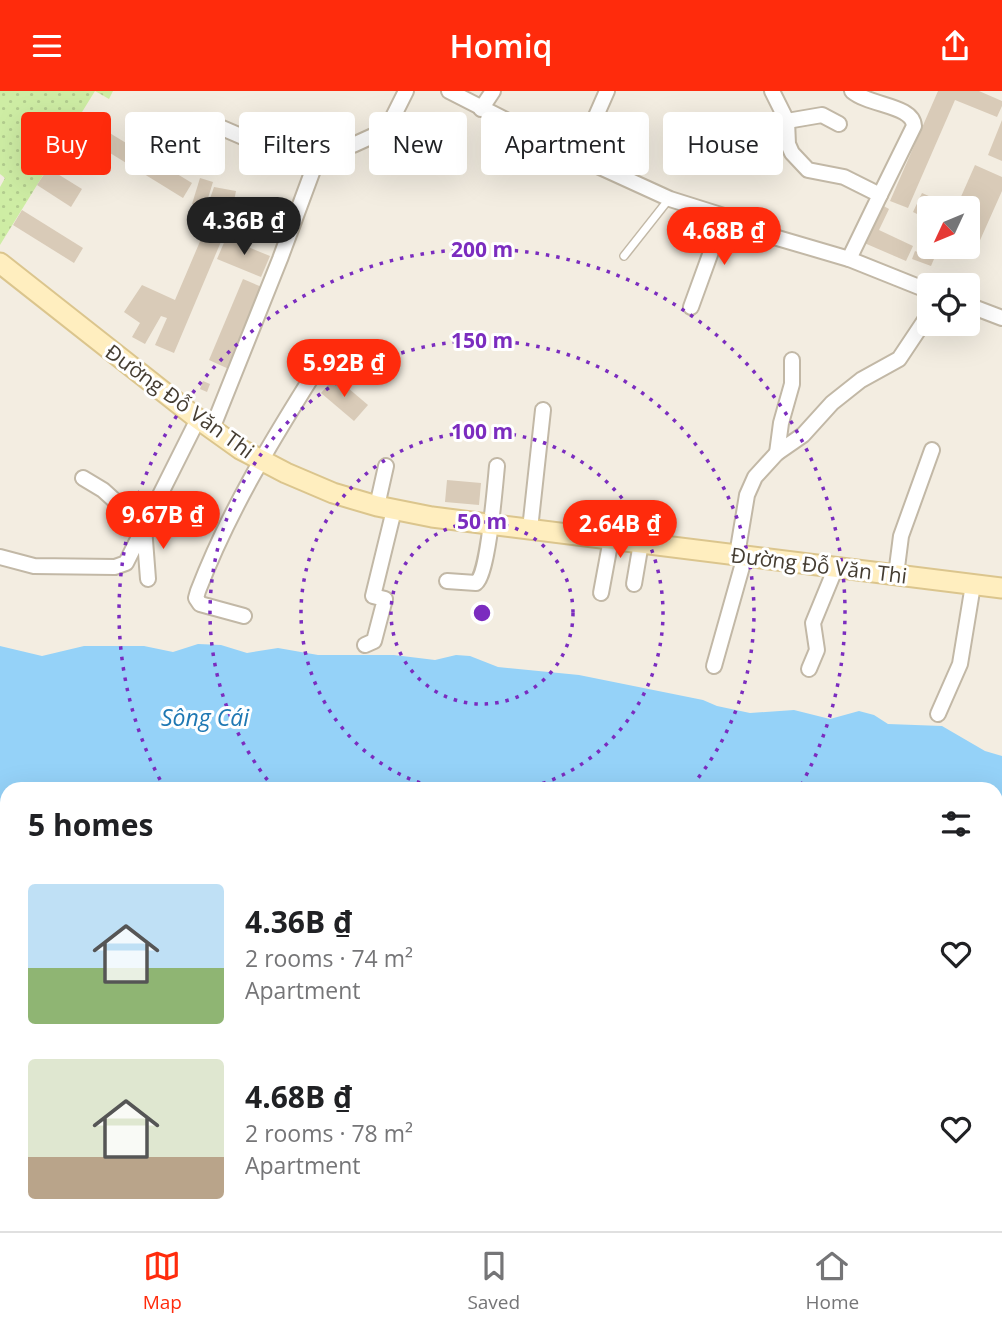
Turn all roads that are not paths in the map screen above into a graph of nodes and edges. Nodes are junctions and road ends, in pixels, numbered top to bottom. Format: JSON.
{"nodes":[{"id":1,"x":406,"y":91,"type":"edge"},
{"id":2,"x":449,"y":91,"type":"edge"},
{"id":3,"x":493,"y":91,"type":"edge"},
{"id":4,"x":607,"y":91,"type":"edge"},
{"id":5,"x":772,"y":91,"type":"edge"},
{"id":6,"x":852,"y":91,"type":"edge"},
{"id":7,"x":481,"y":109,"type":"junction"},
{"id":8,"x":487,"y":112,"type":"edge"},
{"id":9,"x":598,"y":112,"type":"edge"},
{"id":10,"x":787,"y":121,"type":"junction"},
{"id":11,"x":839,"y":124,"type":"dead end"},
{"id":12,"x":355,"y":144,"type":"edge"},
{"id":13,"x":312,"y":175,"type":"edge"},
{"id":14,"x":618,"y":175,"type":"edge"},
{"id":15,"x":880,"y":195,"type":"junction"},
{"id":16,"x":670,"y":198,"type":"junction"},
{"id":17,"x":723,"y":216,"type":"junction"},
{"id":18,"x":624,"y":256,"type":"dead end"},
{"id":19,"x":849,"y":259,"type":"junction"},
{"id":20,"x":0,"y":263,"type":"edge"},
{"id":21,"x":917,"y":286,"type":"edge"},
{"id":22,"x":691,"y":307,"type":"dead end"},
{"id":23,"x":980,"y":310,"type":"edge"},
{"id":24,"x":1002,"y":318,"type":"edge"},
{"id":25,"x":917,"y":332,"type":"edge"},
{"id":26,"x":792,"y":360,"type":"dead end"},
{"id":27,"x":313,"y":375,"type":"dead end"},
{"id":28,"x":543,"y":410,"type":"dead end"},
{"id":29,"x":205,"y":424,"type":"junction"},
{"id":30,"x":932,"y":450,"type":"dead end"},
{"id":31,"x":778,"y":453,"type":"junction"},
{"id":32,"x":260,"y":460,"type":"junction"},
{"id":33,"x":386,"y":466,"type":"dead end"},
{"id":34,"x":497,"y":466,"type":"dead end"},
{"id":35,"x":82,"y":478,"type":"dead end"},
{"id":36,"x":386,"y":508,"type":"junction"},
{"id":37,"x":490,"y":524,"type":"junction"},
{"id":38,"x":144,"y":527,"type":"junction"},
{"id":39,"x":530,"y":529,"type":"junction"},
{"id":40,"x":611,"y":539,"type":"junction"},
{"id":41,"x":641,"y":543,"type":"junction"},
{"id":42,"x":741,"y":556,"type":"junction"},
{"id":43,"x":0,"y":558,"type":"edge"},
{"id":44,"x":836,"y":568,"type":"junction"},
{"id":45,"x":896,"y":575,"type":"junction"},
{"id":46,"x":148,"y":579,"type":"dead end"},
{"id":47,"x":447,"y":582,"type":"dead end"},
{"id":48,"x":634,"y":584,"type":"dead end"},
{"id":49,"x":972,"y":585,"type":"junction"},
{"id":50,"x":1002,"y":589,"type":"edge"},
{"id":51,"x":601,"y":593,"type":"dead end"},
{"id":52,"x":244,"y":616,"type":"dead end"},
{"id":53,"x":365,"y":645,"type":"dead end"},
{"id":54,"x":714,"y":666,"type":"dead end"},
{"id":55,"x":809,"y":669,"type":"dead end"},
{"id":56,"x":938,"y":714,"type":"dead end"}],
"edges":[{"from":1,"to":12,"type":"street"},
{"from":2,"to":7,"type":"street"},
{"from":3,"to":7,"type":"street"},
{"from":4,"to":9,"type":"street"},
{"from":5,"to":10,"type":"street"},
{"from":6,"to":15,"type":"street"},
{"from":7,"to":8,"type":"street"},
{"from":10,"to":11,"type":"street"},
{"from":10,"to":15,"type":"street"},
{"from":13,"to":29,"type":"street"},
{"from":14,"to":16,"type":"street"},
{"from":15,"to":19,"type":"street"},
{"from":16,"to":17,"type":"street"},
{"from":16,"to":18,"type":"lane"},
{"from":17,"to":19,"type":"street"},
{"from":17,"to":22,"type":"street"},
{"from":19,"to":21,"type":"street"},
{"from":20,"to":29,"type":"street","name":"Đường Đỗ Văn Thi"},
{"from":23,"to":24,"type":"street"},
{"from":25,"to":31,"type":"street"},
{"from":26,"to":31,"type":"street"},
{"from":27,"to":32,"type":"street"},
{"from":28,"to":39,"type":"street"},
{"from":29,"to":32,"type":"street","name":"Đường Đỗ Văn Thi"},
{"from":29,"to":38,"type":"street"},
{"from":30,"to":45,"type":"street"},
{"from":31,"to":42,"type":"street"},
{"from":32,"to":36,"type":"street","name":"Đường Đỗ Văn Thi"},
{"from":32,"to":52,"type":"street"},
{"from":33,"to":36,"type":"street"},
{"from":34,"to":37,"type":"street"},
{"from":35,"to":38,"type":"street"},
{"from":36,"to":37,"type":"street","name":"Đường Đỗ Văn Thi"},
{"from":36,"to":53,"type":"street"},
{"from":37,"to":39,"type":"street","name":"Đường Đỗ Văn Thi"},
{"from":37,"to":47,"type":"street"},
{"from":38,"to":43,"type":"street"},
{"from":38,"to":46,"type":"street"},
{"from":39,"to":40,"type":"street","name":"Đường Đỗ Văn Thi"},
{"from":40,"to":41,"type":"street","name":"Đường Đỗ Văn Thi"},
{"from":40,"to":51,"type":"street"},
{"from":41,"to":42,"type":"street","name":"Đường Đỗ Văn Thi"},
{"from":41,"to":48,"type":"street"},
{"from":42,"to":44,"type":"street","name":"Đường Đỗ Văn Thi"},
{"from":42,"to":54,"type":"street"},
{"from":44,"to":45,"type":"street","name":"Đường Đỗ Văn Thi"},
{"from":44,"to":55,"type":"street"},
{"from":45,"to":49,"type":"street","name":"Đường Đỗ Văn Thi"},
{"from":49,"to":50,"type":"street","name":"Đường Đỗ Văn Thi"},
{"from":49,"to":56,"type":"street"}]}
